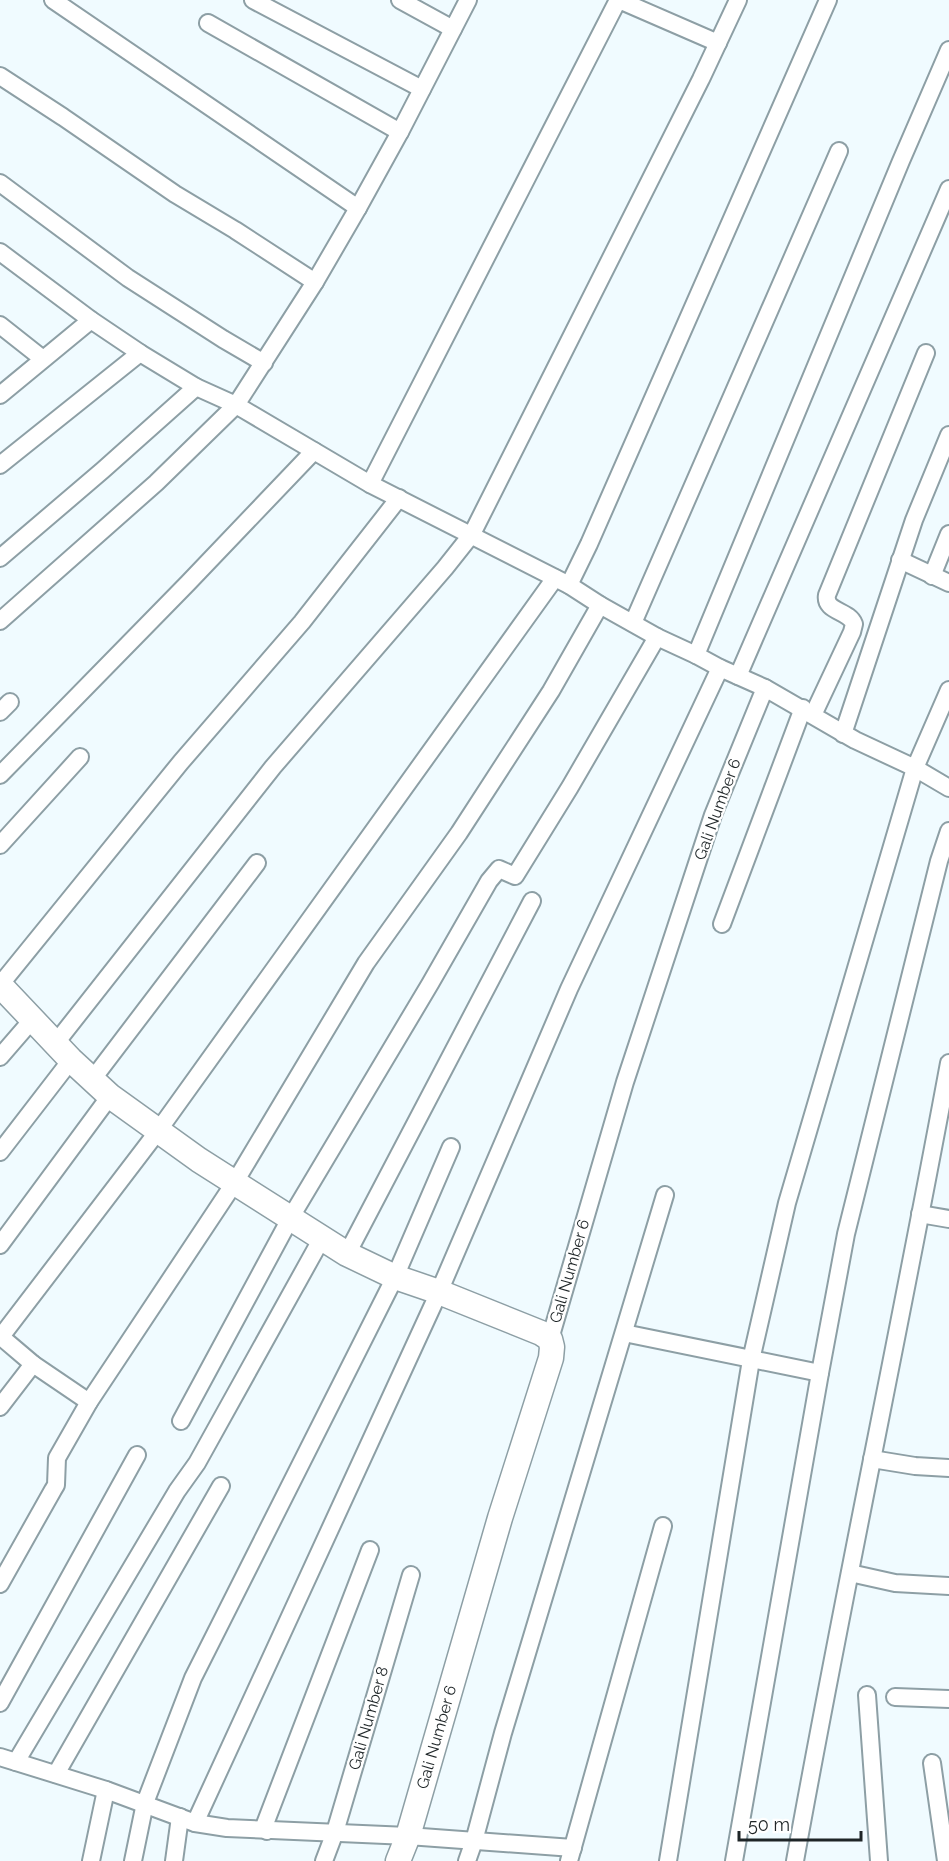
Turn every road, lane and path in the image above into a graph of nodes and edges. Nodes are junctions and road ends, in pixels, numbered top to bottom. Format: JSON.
{"nodes":[{"id":1,"x":53,"y":0,"type":"edge"},
{"id":2,"x":253,"y":0,"type":"edge"},
{"id":3,"x":400,"y":0,"type":"edge"},
{"id":4,"x":468,"y":0,"type":"edge"},
{"id":5,"x":619,"y":0,"type":"edge"},
{"id":6,"x":738,"y":0,"type":"edge"},
{"id":7,"x":828,"y":0,"type":"edge"},
{"id":8,"x":208,"y":23,"type":"dead end"},
{"id":9,"x":453,"y":29,"type":"junction"},
{"id":10,"x":718,"y":43,"type":"junction"},
{"id":11,"x":949,"y":50,"type":"edge"},
{"id":12,"x":0,"y":76,"type":"edge"},
{"id":13,"x":422,"y":89,"type":"junction"},
{"id":14,"x":400,"y":132,"type":"junction"},
{"id":15,"x":839,"y":151,"type":"dead end"},
{"id":16,"x":0,"y":183,"type":"edge"},
{"id":17,"x":949,"y":189,"type":"edge"},
{"id":18,"x":358,"y":208,"type":"junction"},
{"id":19,"x":0,"y":252,"type":"edge"},
{"id":20,"x":315,"y":282,"type":"junction"},
{"id":21,"x":92,"y":320,"type":"junction"},
{"id":22,"x":0,"y":325,"type":"edge"},
{"id":23,"x":926,"y":352,"type":"dead end"},
{"id":24,"x":140,"y":353,"type":"junction"},
{"id":25,"x":43,"y":359,"type":"junction"},
{"id":26,"x":264,"y":363,"type":"junction"},
{"id":27,"x":196,"y":387,"type":"junction"},
{"id":28,"x":0,"y":395,"type":"edge"},
{"id":29,"x":236,"y":405,"type":"junction"},
{"id":30,"x":949,"y":435,"type":"edge"},
{"id":31,"x":314,"y":451,"type":"junction"},
{"id":32,"x":0,"y":465,"type":"edge"},
{"id":33,"x":370,"y":484,"type":"junction"},
{"id":34,"x":399,"y":498,"type":"junction"},
{"id":35,"x":472,"y":534,"type":"junction"},
{"id":36,"x":949,"y":534,"type":"edge"},
{"id":37,"x":0,"y":558,"type":"edge"},
{"id":38,"x":900,"y":560,"type":"junction"},
{"id":39,"x":932,"y":576,"type":"junction"},
{"id":40,"x":562,"y":581,"type":"junction"},
{"id":41,"x":949,"y":583,"type":"edge"},
{"id":42,"x":600,"y":605,"type":"junction"},
{"id":43,"x":0,"y":621,"type":"edge"},
{"id":44,"x":633,"y":623,"type":"junction"},
{"id":45,"x":657,"y":637,"type":"junction"},
{"id":46,"x":696,"y":655,"type":"junction"},
{"id":47,"x":720,"y":668,"type":"junction"},
{"id":48,"x":738,"y":676,"type":"junction"},
{"id":49,"x":765,"y":688,"type":"junction"},
{"id":50,"x":949,"y":690,"type":"edge"},
{"id":51,"x":808,"y":712,"type":"junction"},
{"id":52,"x":843,"y":734,"type":"junction"},
{"id":53,"x":80,"y":757,"type":"dead end"},
{"id":54,"x":915,"y":768,"type":"junction"},
{"id":55,"x":0,"y":775,"type":"edge"},
{"id":56,"x":949,"y":788,"type":"edge"},
{"id":57,"x":949,"y":831,"type":"edge"},
{"id":58,"x":0,"y":845,"type":"edge"},
{"id":59,"x":257,"y":863,"type":"dead end"},
{"id":60,"x":532,"y":901,"type":"dead end"},
{"id":61,"x":722,"y":924,"type":"dead end"},
{"id":62,"x":0,"y":985,"type":"edge"},
{"id":63,"x":32,"y":1020,"type":"junction"},
{"id":64,"x":63,"y":1052,"type":"junction"},
{"id":65,"x":0,"y":1057,"type":"edge"},
{"id":66,"x":949,"y":1063,"type":"edge"},
{"id":67,"x":92,"y":1080,"type":"junction"},
{"id":68,"x":110,"y":1096,"type":"junction"},
{"id":69,"x":158,"y":1131,"type":"junction"},
{"id":70,"x":451,"y":1147,"type":"dead end"},
{"id":71,"x":0,"y":1152,"type":"edge"},
{"id":72,"x":235,"y":1182,"type":"junction"},
{"id":73,"x":665,"y":1195,"type":"dead end"},
{"id":74,"x":920,"y":1214,"type":"junction"},
{"id":75,"x":291,"y":1217,"type":"junction"},
{"id":76,"x":949,"y":1219,"type":"edge"},
{"id":77,"x":322,"y":1238,"type":"junction"},
{"id":78,"x":0,"y":1245,"type":"edge"},
{"id":79,"x":347,"y":1254,"type":"junction"},
{"id":80,"x":395,"y":1277,"type":"junction"},
{"id":81,"x":439,"y":1292,"type":"junction"},
{"id":82,"x":624,"y":1333,"type":"junction"},
{"id":83,"x":0,"y":1337,"type":"edge"},
{"id":84,"x":550,"y":1339,"type":"junction"},
{"id":85,"x":752,"y":1360,"type":"junction"},
{"id":86,"x":33,"y":1364,"type":"junction"},
{"id":87,"x":820,"y":1373,"type":"junction"},
{"id":88,"x":89,"y":1402,"type":"junction"},
{"id":89,"x":0,"y":1407,"type":"edge"},
{"id":90,"x":181,"y":1421,"type":"dead end"},
{"id":91,"x":137,"y":1455,"type":"dead end"},
{"id":92,"x":872,"y":1459,"type":"junction"},
{"id":93,"x":949,"y":1468,"type":"edge"},
{"id":94,"x":221,"y":1486,"type":"dead end"},
{"id":95,"x":663,"y":1526,"type":"dead end"},
{"id":96,"x":370,"y":1550,"type":"dead end"},
{"id":97,"x":850,"y":1573,"type":"junction"},
{"id":98,"x":411,"y":1575,"type":"dead end"},
{"id":99,"x":0,"y":1584,"type":"edge"},
{"id":100,"x":949,"y":1586,"type":"edge"},
{"id":101,"x":867,"y":1695,"type":"dead end"},
{"id":102,"x":895,"y":1697,"type":"dead end"},
{"id":103,"x":949,"y":1700,"type":"edge"},
{"id":104,"x":0,"y":1703,"type":"edge"},
{"id":105,"x":8,"y":1759,"type":"edge"},
{"id":106,"x":932,"y":1763,"type":"dead end"},
{"id":107,"x":56,"y":1774,"type":"junction"},
{"id":108,"x":106,"y":1790,"type":"junction"},
{"id":109,"x":144,"y":1803,"type":"junction"},
{"id":110,"x":187,"y":1820,"type":"junction"},
{"id":111,"x":267,"y":1831,"type":"junction"},
{"id":112,"x":945,"y":1831,"type":"edge"},
{"id":113,"x":335,"y":1832,"type":"junction"},
{"id":114,"x":408,"y":1836,"type":"junction"},
{"id":115,"x":474,"y":1841,"type":"junction"},
{"id":116,"x":571,"y":1855,"type":"edge"},
{"id":117,"x":91,"y":1861,"type":"edge"},
{"id":118,"x":133,"y":1861,"type":"edge"},
{"id":119,"x":174,"y":1861,"type":"edge"},
{"id":120,"x":324,"y":1861,"type":"edge"},
{"id":121,"x":398,"y":1861,"type":"edge"},
{"id":122,"x":467,"y":1861,"type":"edge"},
{"id":123,"x":668,"y":1861,"type":"edge"},
{"id":124,"x":734,"y":1861,"type":"edge"},
{"id":125,"x":795,"y":1861,"type":"edge"},
{"id":126,"x":879,"y":1861,"type":"edge"},
{"id":127,"x":946,"y":1861,"type":"edge"}],
"edges":[{"from":1,"to":18,"type":"street"},
{"from":2,"to":13,"type":"street"},
{"from":3,"to":9,"type":"street"},
{"from":4,"to":9,"type":"street"},
{"from":5,"to":10,"type":"street"},
{"from":5,"to":33,"type":"street"},
{"from":6,"to":10,"type":"street"},
{"from":7,"to":40,"type":"street"},
{"from":8,"to":14,"type":"street"},
{"from":9,"to":13,"type":"street"},
{"from":10,"to":35,"type":"street"},
{"from":11,"to":46,"type":"street"},
{"from":12,"to":20,"type":"street"},
{"from":13,"to":14,"type":"street"},
{"from":14,"to":18,"type":"street"},
{"from":15,"to":44,"type":"street"},
{"from":16,"to":26,"type":"street"},
{"from":17,"to":48,"type":"street"},
{"from":18,"to":20,"type":"street"},
{"from":19,"to":21,"type":"street"},
{"from":20,"to":26,"type":"street"},
{"from":21,"to":24,"type":"street"},
{"from":21,"to":25,"type":"street"},
{"from":22,"to":25,"type":"street"},
{"from":23,"to":51,"type":"street"},
{"from":24,"to":27,"type":"street"},
{"from":24,"to":32,"type":"street"},
{"from":25,"to":28,"type":"street"},
{"from":26,"to":29,"type":"street"},
{"from":27,"to":29,"type":"street"},
{"from":27,"to":37,"type":"street"},
{"from":29,"to":31,"type":"street"},
{"from":29,"to":43,"type":"street"},
{"from":30,"to":38,"type":"street"},
{"from":31,"to":33,"type":"street"},
{"from":31,"to":55,"type":"street"},
{"from":33,"to":34,"type":"street"},
{"from":34,"to":35,"type":"street"},
{"from":34,"to":62,"type":"street"},
{"from":35,"to":40,"type":"street"},
{"from":35,"to":64,"type":"street"},
{"from":36,"to":39,"type":"street"},
{"from":38,"to":39,"type":"street"},
{"from":38,"to":52,"type":"street"},
{"from":39,"to":41,"type":"street"},
{"from":40,"to":42,"type":"street"},
{"from":40,"to":69,"type":"street"},
{"from":42,"to":44,"type":"street"},
{"from":42,"to":72,"type":"street"},
{"from":44,"to":45,"type":"street"},
{"from":45,"to":46,"type":"street"},
{"from":45,"to":75,"type":"street"},
{"from":46,"to":47,"type":"street"},
{"from":47,"to":48,"type":"street"},
{"from":47,"to":81,"type":"street"},
{"from":48,"to":49,"type":"street"},
{"from":49,"to":51,"type":"street"},
{"from":49,"to":84,"type":"street","name":"Gali Number 6"},
{"from":50,"to":54,"type":"street"},
{"from":51,"to":52,"type":"street"},
{"from":51,"to":61,"type":"street"},
{"from":52,"to":54,"type":"street"},
{"from":53,"to":58,"type":"street"},
{"from":54,"to":56,"type":"street"},
{"from":54,"to":85,"type":"street"},
{"from":57,"to":87,"type":"street"},
{"from":59,"to":67,"type":"street"},
{"from":60,"to":79,"type":"street"},
{"from":62,"to":63,"type":"street"},
{"from":63,"to":64,"type":"street"},
{"from":63,"to":65,"type":"street"},
{"from":64,"to":67,"type":"street"},
{"from":64,"to":71,"type":"street"},
{"from":66,"to":74,"type":"street"},
{"from":67,"to":68,"type":"street"},
{"from":68,"to":69,"type":"street"},
{"from":68,"to":78,"type":"street"},
{"from":69,"to":72,"type":"street"},
{"from":69,"to":83,"type":"street"},
{"from":70,"to":80,"type":"street"},
{"from":72,"to":75,"type":"street"},
{"from":72,"to":88,"type":"street"},
{"from":73,"to":82,"type":"street"},
{"from":74,"to":76,"type":"street"},
{"from":74,"to":92,"type":"street"},
{"from":75,"to":77,"type":"street"},
{"from":75,"to":90,"type":"street"},
{"from":77,"to":79,"type":"street"},
{"from":77,"to":105,"type":"street"},
{"from":79,"to":80,"type":"street"},
{"from":80,"to":81,"type":"street"},
{"from":80,"to":109,"type":"street"},
{"from":81,"to":84,"type":"street"},
{"from":81,"to":110,"type":"street"},
{"from":82,"to":85,"type":"street"},
{"from":82,"to":115,"type":"street"},
{"from":83,"to":86,"type":"street"},
{"from":84,"to":114,"type":"street","name":"Gali Number 6"},
{"from":85,"to":87,"type":"street"},
{"from":85,"to":123,"type":"street"},
{"from":86,"to":88,"type":"street"},
{"from":86,"to":89,"type":"street"},
{"from":87,"to":124,"type":"street"},
{"from":88,"to":99,"type":"street"},
{"from":91,"to":104,"type":"street"},
{"from":92,"to":93,"type":"street"},
{"from":92,"to":97,"type":"street"},
{"from":94,"to":107,"type":"street"},
{"from":95,"to":116,"type":"street"},
{"from":96,"to":111,"type":"street"},
{"from":97,"to":100,"type":"street"},
{"from":97,"to":125,"type":"street"},
{"from":98,"to":113,"type":"street","name":"Gali Number 8"},
{"from":101,"to":126,"type":"street"},
{"from":102,"to":103,"type":"street"},
{"from":105,"to":107,"type":"street"},
{"from":106,"to":112,"type":"street"},
{"from":107,"to":108,"type":"street"},
{"from":108,"to":109,"type":"street"},
{"from":108,"to":117,"type":"street"},
{"from":109,"to":110,"type":"street"},
{"from":109,"to":118,"type":"street"},
{"from":110,"to":111,"type":"street"},
{"from":110,"to":119,"type":"street"},
{"from":111,"to":113,"type":"street"},
{"from":112,"to":127,"type":"street"},
{"from":113,"to":114,"type":"street"},
{"from":113,"to":120,"type":"street","name":"Gali Number 8"},
{"from":114,"to":115,"type":"street"},
{"from":114,"to":121,"type":"street","name":"Gali Number 6"},
{"from":115,"to":116,"type":"street"},
{"from":115,"to":122,"type":"street"}]}
